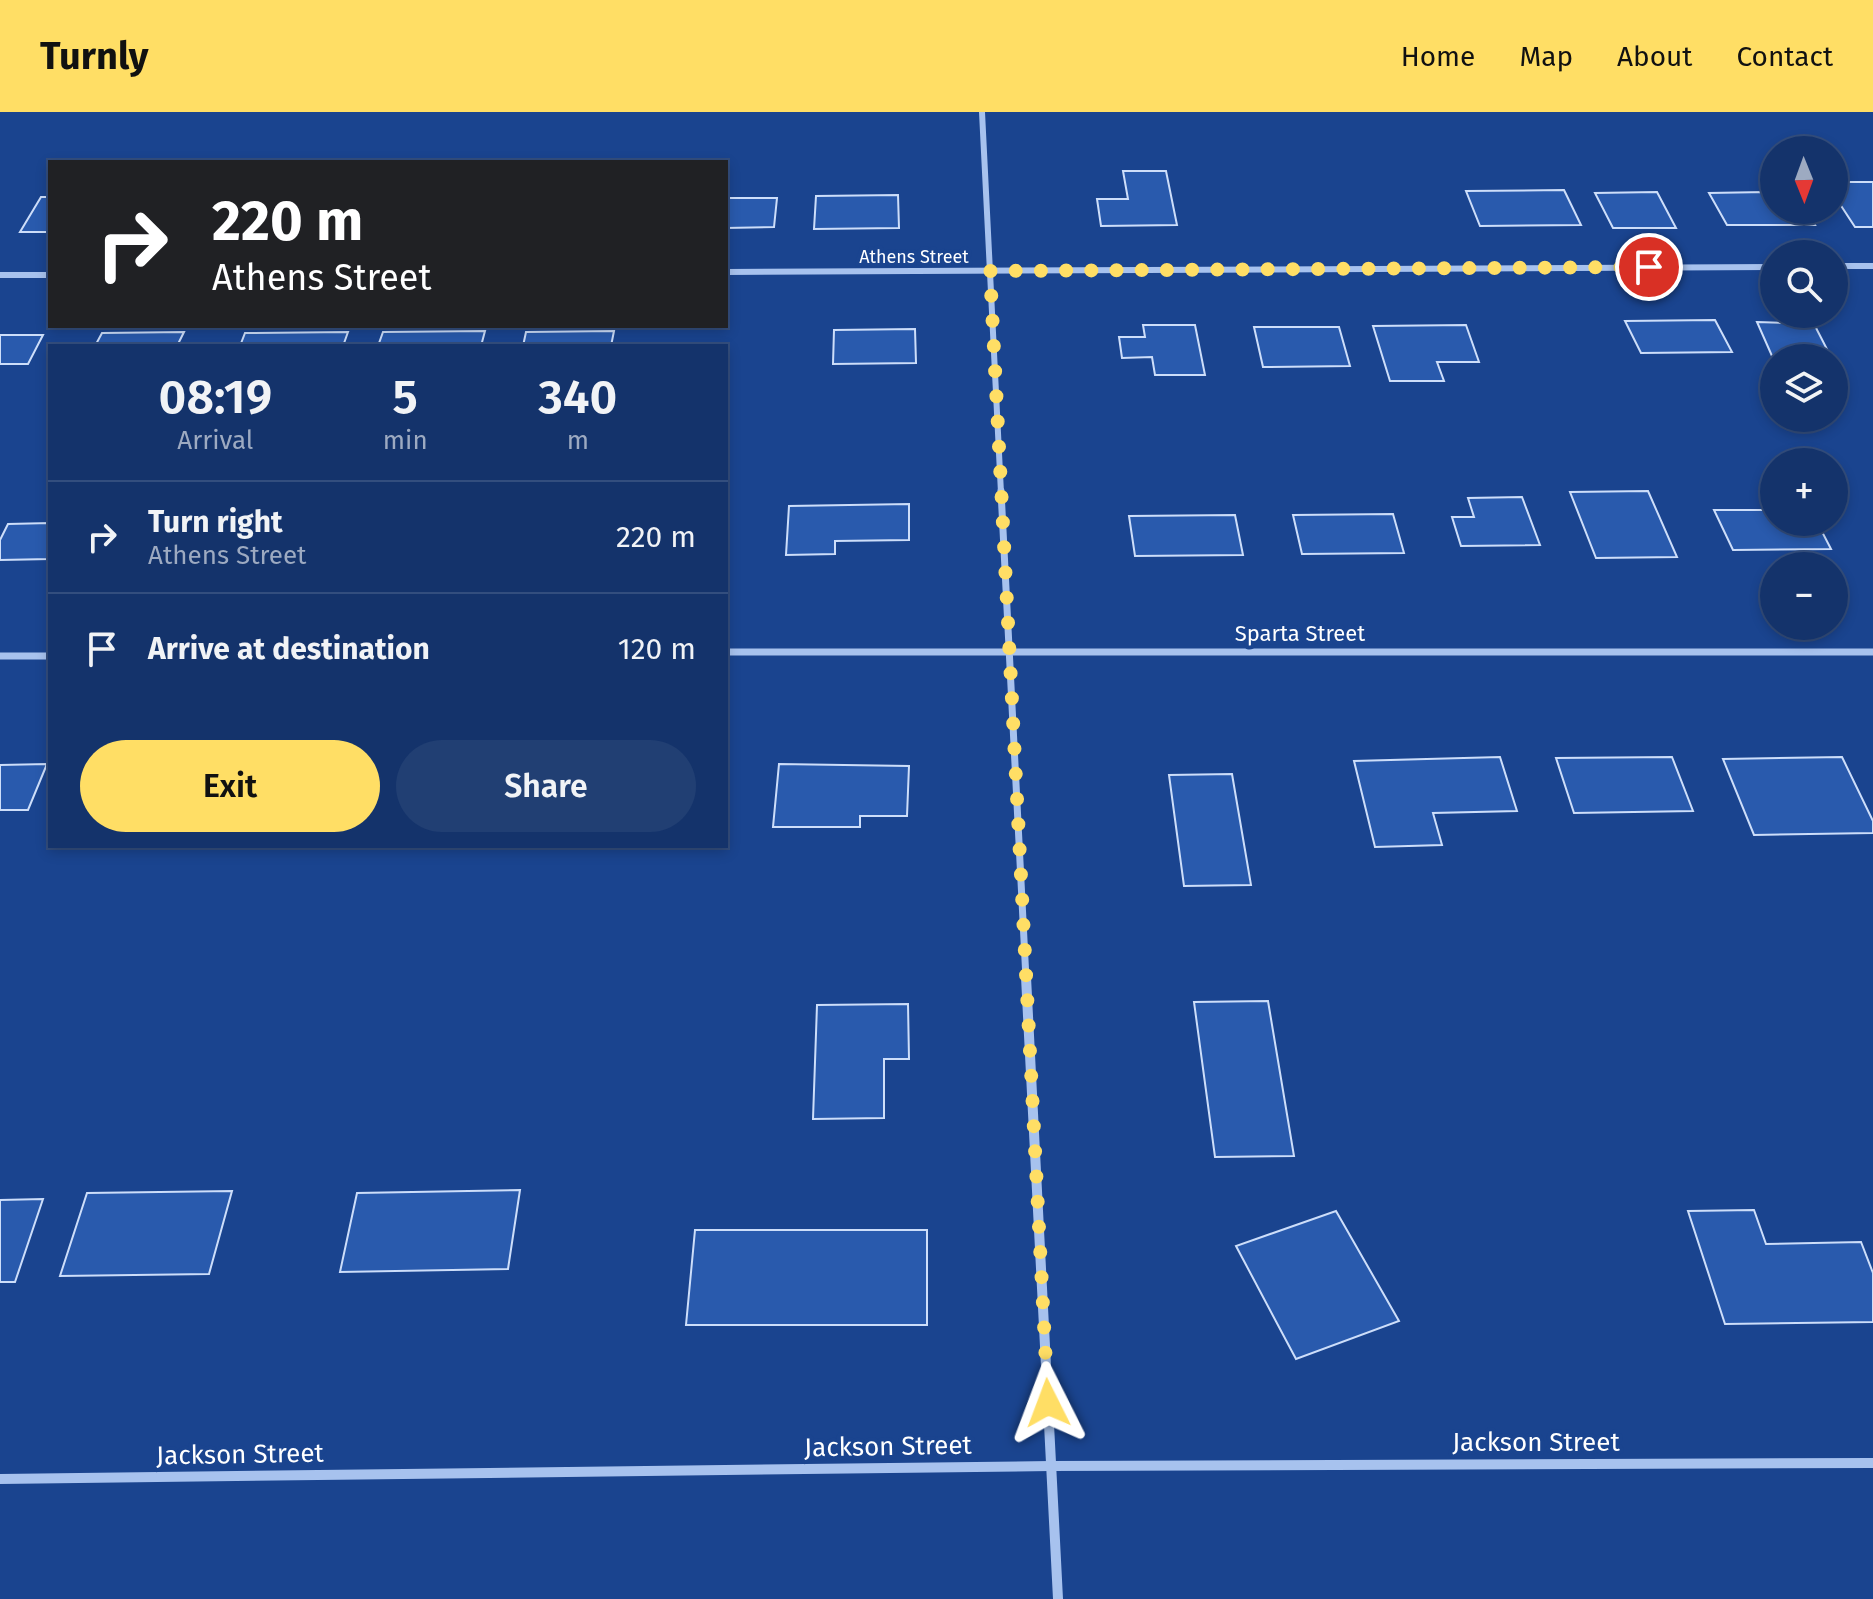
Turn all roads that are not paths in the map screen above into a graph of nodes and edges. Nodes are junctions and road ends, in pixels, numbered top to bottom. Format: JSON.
{"nodes":[{"id":1,"x":982,"y":112,"type":"edge"},
{"id":2,"x":1848,"y":266,"type":"edge"},
{"id":3,"x":1873,"y":266,"type":"edge"},
{"id":4,"x":1760,"y":267,"type":"edge"},
{"id":5,"x":990,"y":271,"type":"junction"},
{"id":6,"x":728,"y":272,"type":"edge"},
{"id":7,"x":0,"y":275,"type":"edge"},
{"id":8,"x":48,"y":275,"type":"edge"},
{"id":9,"x":1010,"y":650,"type":"junction"},
{"id":10,"x":728,"y":652,"type":"edge"},
{"id":11,"x":1873,"y":652,"type":"edge"},
{"id":12,"x":0,"y":656,"type":"edge"},
{"id":13,"x":48,"y":656,"type":"edge"},
{"id":14,"x":1873,"y":1463,"type":"edge"},
{"id":15,"x":1051,"y":1466,"type":"junction"},
{"id":16,"x":0,"y":1479,"type":"edge"},
{"id":17,"x":1058,"y":1599,"type":"edge"}],
"edges":[{"from":1,"to":5,"type":"street"},
{"from":2,"to":3,"type":"street"},
{"from":4,"to":5,"type":"street","name":"Athens Street"},
{"from":5,"to":6,"type":"street","name":"Athens Street"},
{"from":5,"to":9,"type":"street"},
{"from":7,"to":8,"type":"street"},
{"from":9,"to":10,"type":"street","name":"Sparta Street"},
{"from":9,"to":11,"type":"street","name":"Sparta Street"},
{"from":9,"to":15,"type":"street"},
{"from":12,"to":13,"type":"street"},
{"from":14,"to":15,"type":"street","name":"Jackson Street"},
{"from":15,"to":16,"type":"street","name":"Jackson Street"},
{"from":15,"to":17,"type":"street"}]}
